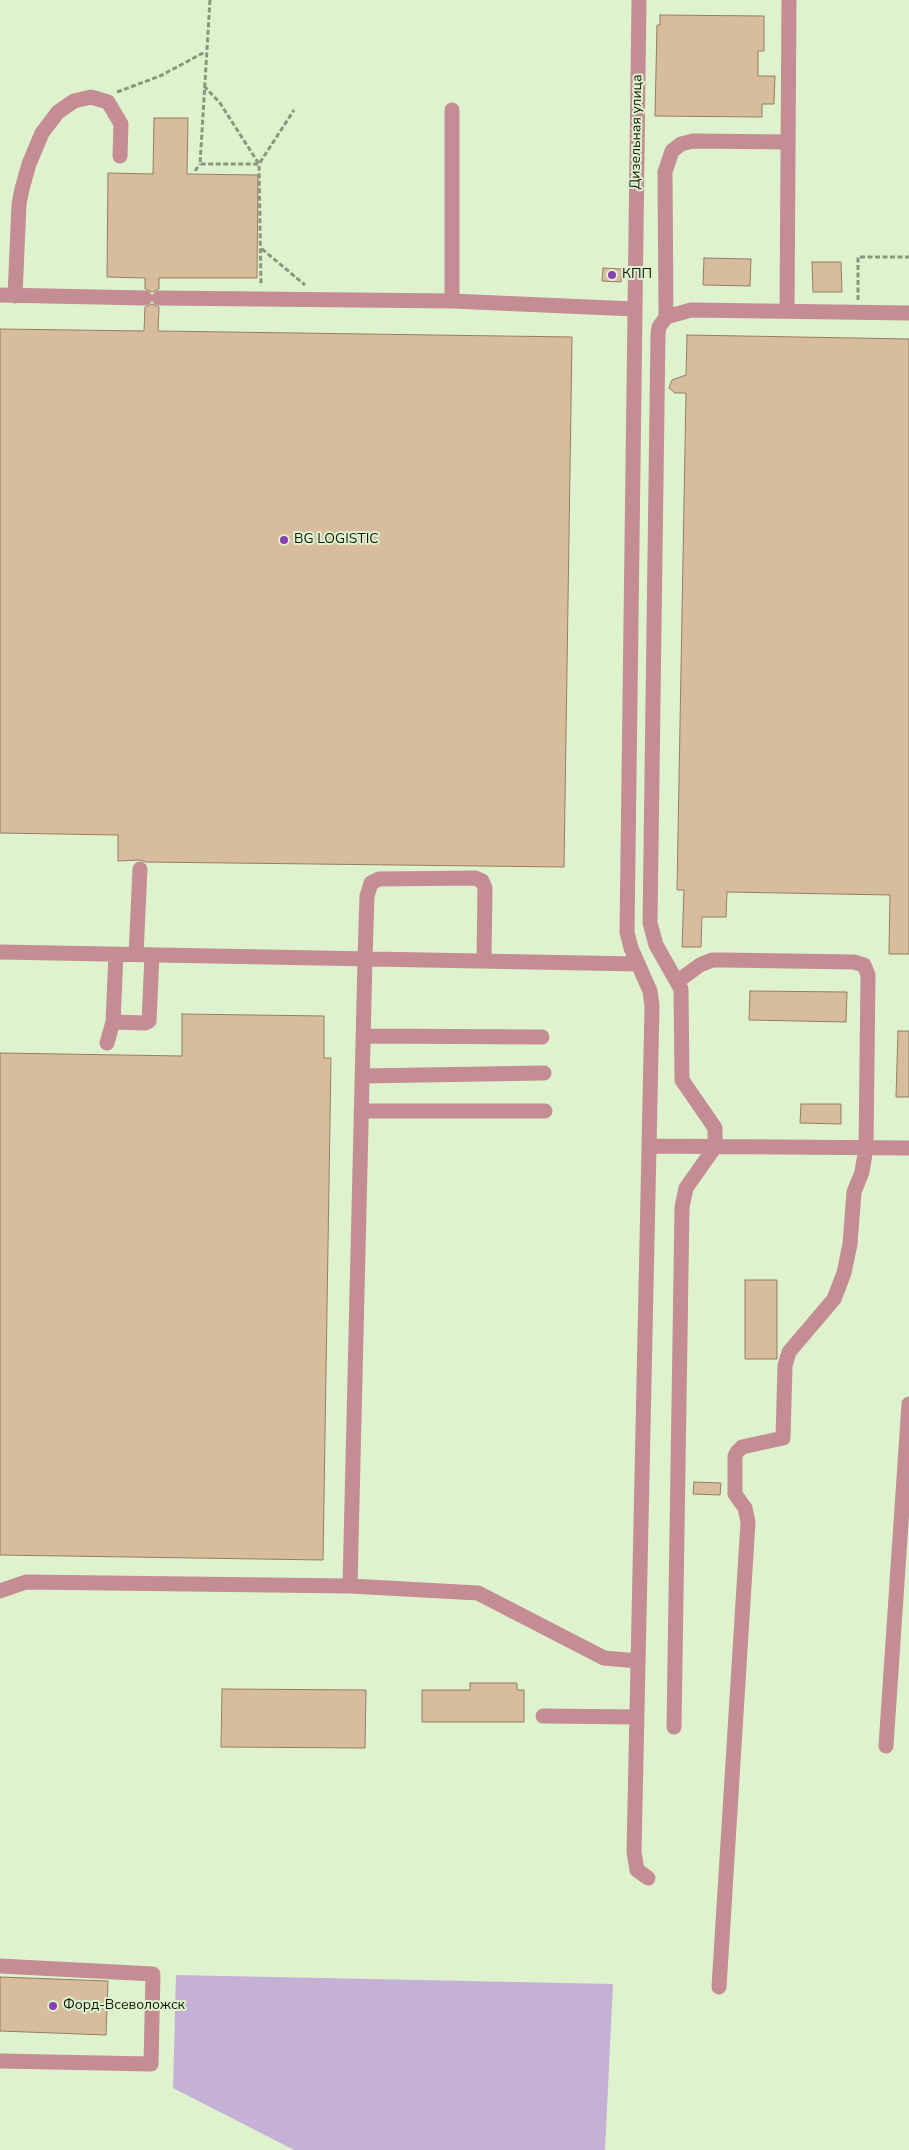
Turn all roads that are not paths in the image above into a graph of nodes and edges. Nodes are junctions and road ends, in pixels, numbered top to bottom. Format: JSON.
{"nodes":[{"id":1,"x":639,"y":0,"type":"edge"},
{"id":2,"x":789,"y":0,"type":"edge"},
{"id":3,"x":452,"y":110,"type":"dead end"},
{"id":4,"x":788,"y":142,"type":"junction"},
{"id":5,"x":120,"y":156,"type":"dead end"},
{"id":6,"x":8,"y":296,"type":"edge"},
{"id":7,"x":452,"y":300,"type":"junction"},
{"id":8,"x":634,"y":309,"type":"junction"},
{"id":9,"x":787,"y":311,"type":"junction"},
{"id":10,"x":909,"y":314,"type":"edge"},
{"id":11,"x":666,"y":317,"type":"junction"},
{"id":12,"x":140,"y":869,"type":"dead end"},
{"id":13,"x":0,"y":952,"type":"edge"},
{"id":14,"x":116,"y":954,"type":"junction"},
{"id":15,"x":136,"y":955,"type":"junction"},
{"id":16,"x":152,"y":955,"type":"junction"},
{"id":17,"x":365,"y":959,"type":"junction"},
{"id":18,"x":484,"y":961,"type":"junction"},
{"id":19,"x":638,"y":964,"type":"junction"},
{"id":20,"x":678,"y":981,"type":"junction"},
{"id":21,"x":113,"y":1022,"type":"junction"},
{"id":22,"x":363,"y":1036,"type":"junction"},
{"id":23,"x":542,"y":1037,"type":"dead end"},
{"id":24,"x":107,"y":1043,"type":"dead end"},
{"id":25,"x":544,"y":1073,"type":"dead end"},
{"id":26,"x":362,"y":1076,"type":"junction"},
{"id":27,"x":361,"y":1111,"type":"junction"},
{"id":28,"x":545,"y":1111,"type":"dead end"},
{"id":29,"x":649,"y":1146,"type":"junction"},
{"id":30,"x":715,"y":1147,"type":"junction"},
{"id":31,"x":866,"y":1148,"type":"junction"},
{"id":32,"x":909,"y":1148,"type":"edge"},
{"id":33,"x":909,"y":1404,"type":"edge"},
{"id":34,"x":908,"y":1450,"type":"edge"},
{"id":35,"x":906,"y":1513,"type":"edge"},
{"id":36,"x":26,"y":1582,"type":"junction"},
{"id":37,"x":0,"y":1583,"type":"edge"},
{"id":38,"x":350,"y":1586,"type":"junction"},
{"id":39,"x":0,"y":1591,"type":"edge"},
{"id":40,"x":638,"y":1661,"type":"junction"},
{"id":41,"x":543,"y":1716,"type":"dead end"},
{"id":42,"x":637,"y":1718,"type":"junction"},
{"id":43,"x":674,"y":1727,"type":"dead end"},
{"id":44,"x":886,"y":1746,"type":"dead end"},
{"id":45,"x":648,"y":1878,"type":"dead end"},
{"id":46,"x":0,"y":1966,"type":"edge"},
{"id":47,"x":720,"y":1987,"type":"dead end"},
{"id":48,"x":0,"y":2062,"type":"edge"}],
"edges":[{"from":1,"to":8,"type":"street","name":"Дизельная улица"},
{"from":2,"to":4,"type":"street"},
{"from":3,"to":7,"type":"street"},
{"from":4,"to":9,"type":"street"},
{"from":4,"to":11,"type":"street"},
{"from":5,"to":6,"type":"street"},
{"from":6,"to":7,"type":"street"},
{"from":7,"to":8,"type":"street"},
{"from":8,"to":19,"type":"street","name":"Дизельная улица"},
{"from":9,"to":10,"type":"street"},
{"from":9,"to":11,"type":"street"},
{"from":11,"to":20,"type":"street"},
{"from":12,"to":15,"type":"street"},
{"from":13,"to":14,"type":"street"},
{"from":14,"to":15,"type":"street"},
{"from":14,"to":21,"type":"street"},
{"from":15,"to":16,"type":"street"},
{"from":16,"to":17,"type":"street"},
{"from":16,"to":21,"type":"street"},
{"from":17,"to":18,"type":"street"},
{"from":17,"to":18,"type":"street"},
{"from":17,"to":22,"type":"street"},
{"from":18,"to":19,"type":"street"},
{"from":19,"to":29,"type":"street","name":"Дизельная улица"},
{"from":20,"to":30,"type":"street"},
{"from":20,"to":31,"type":"street"},
{"from":21,"to":24,"type":"street"},
{"from":22,"to":23,"type":"street"},
{"from":22,"to":26,"type":"street"},
{"from":25,"to":26,"type":"street"},
{"from":26,"to":27,"type":"street"},
{"from":27,"to":28,"type":"street"},
{"from":27,"to":38,"type":"street"},
{"from":29,"to":30,"type":"street"},
{"from":29,"to":40,"type":"street","name":"Дизельная улица"},
{"from":30,"to":31,"type":"street"},
{"from":30,"to":43,"type":"street"},
{"from":31,"to":32,"type":"street"},
{"from":31,"to":47,"type":"street"},
{"from":33,"to":34,"type":"street"},
{"from":34,"to":35,"type":"street"},
{"from":35,"to":44,"type":"street"},
{"from":36,"to":37,"type":"street"},
{"from":36,"to":38,"type":"street"},
{"from":36,"to":39,"type":"street"},
{"from":38,"to":40,"type":"street"},
{"from":40,"to":42,"type":"street","name":"Дизельная улица"},
{"from":41,"to":42,"type":"street"},
{"from":42,"to":45,"type":"street","name":"Дизельная улица"},
{"from":46,"to":48,"type":"street"}]}
